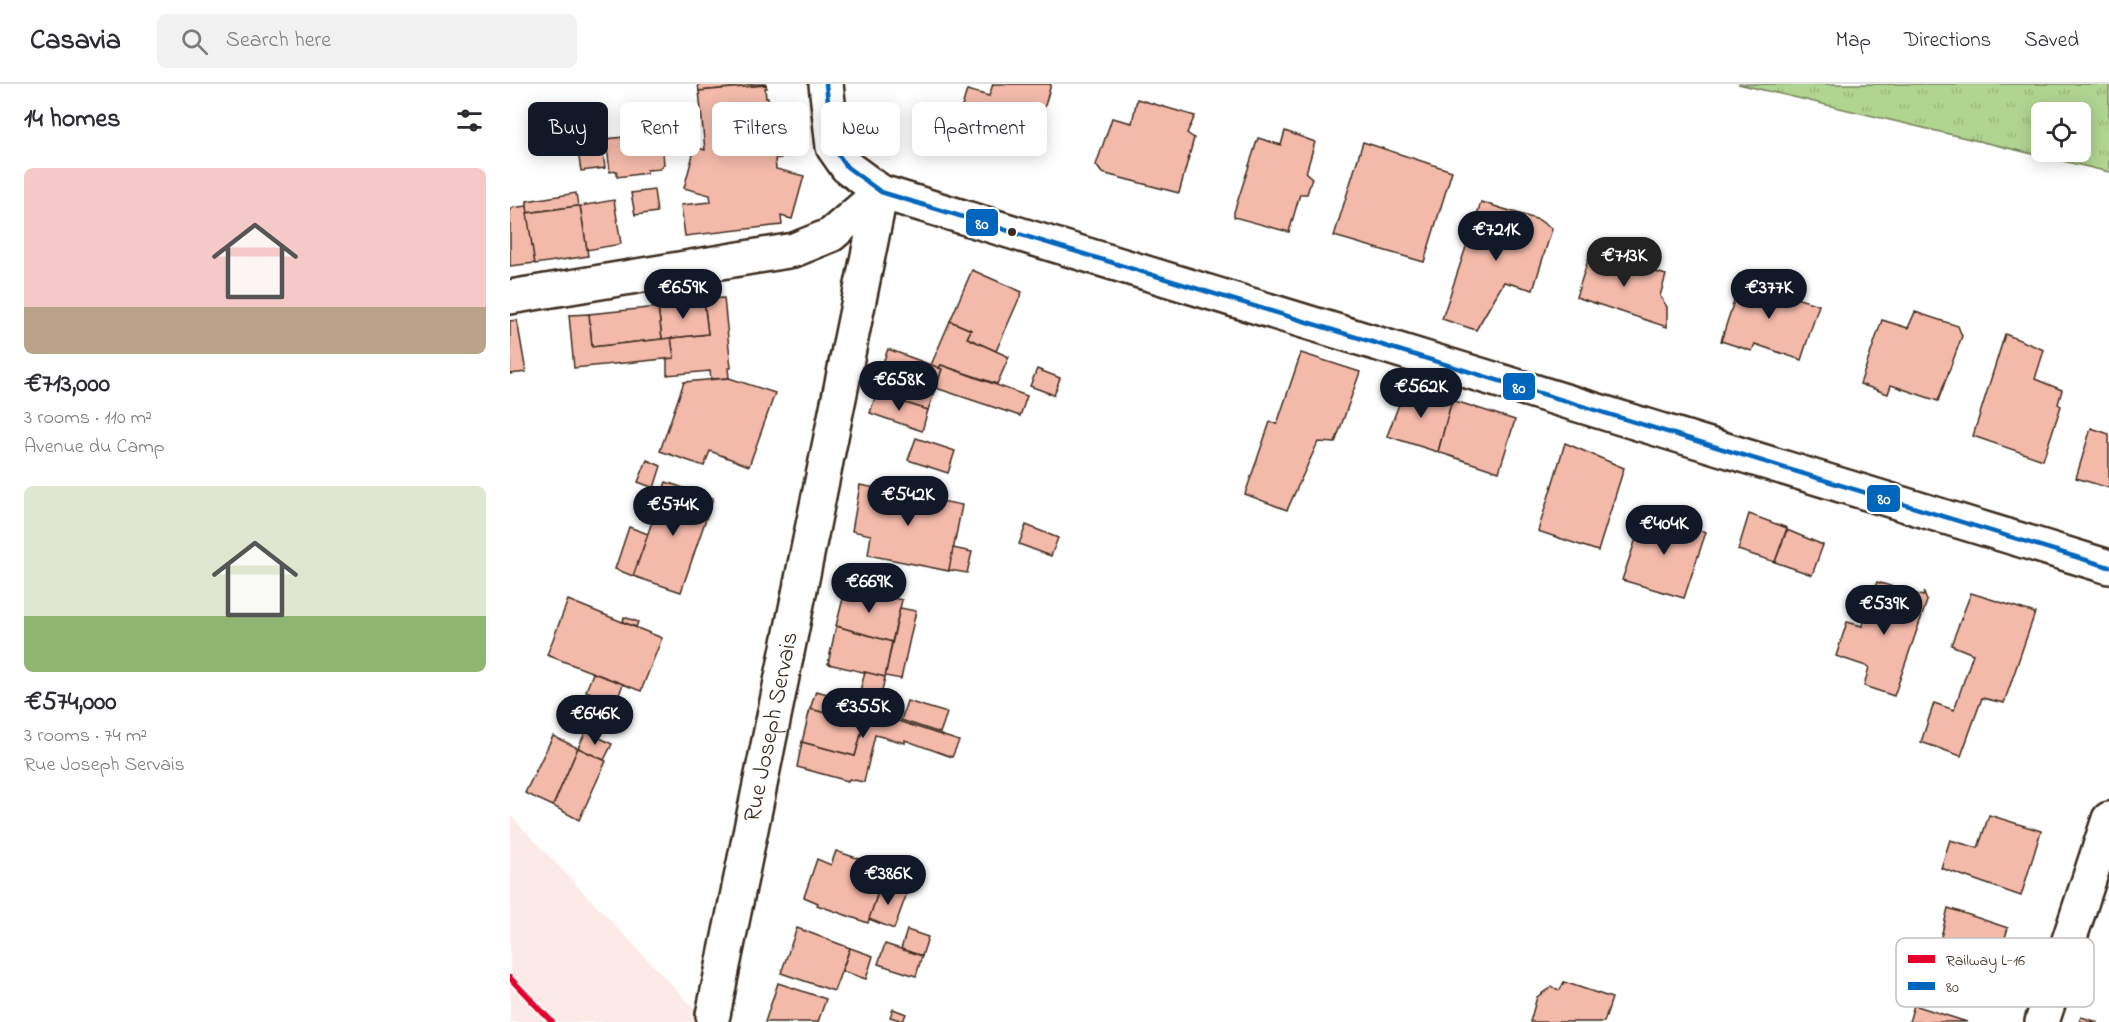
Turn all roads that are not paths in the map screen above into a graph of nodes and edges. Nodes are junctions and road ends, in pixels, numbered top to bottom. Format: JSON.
{"nodes":[{"id":1,"x":825,"y":84,"type":"edge"},
{"id":2,"x":881,"y":192,"type":"junction"},
{"id":3,"x":510,"y":297,"type":"edge"},
{"id":4,"x":2109,"y":567,"type":"edge"},
{"id":5,"x":2109,"y":819,"type":"edge"},
{"id":6,"x":2070,"y":938,"type":"edge"},
{"id":7,"x":2047,"y":1007,"type":"edge"},
{"id":8,"x":713,"y":1015,"type":"dead end"},
{"id":9,"x":2042,"y":1022,"type":"edge"}],
"edges":[{"from":1,"to":2,"type":"street"},
{"from":2,"to":3,"type":"street"},
{"from":2,"to":4,"type":"street"},
{"from":2,"to":8,"type":"street","name":"Rue Joseph Servais"},
{"from":5,"to":6,"type":"street"},
{"from":7,"to":9,"type":"street"}]}
